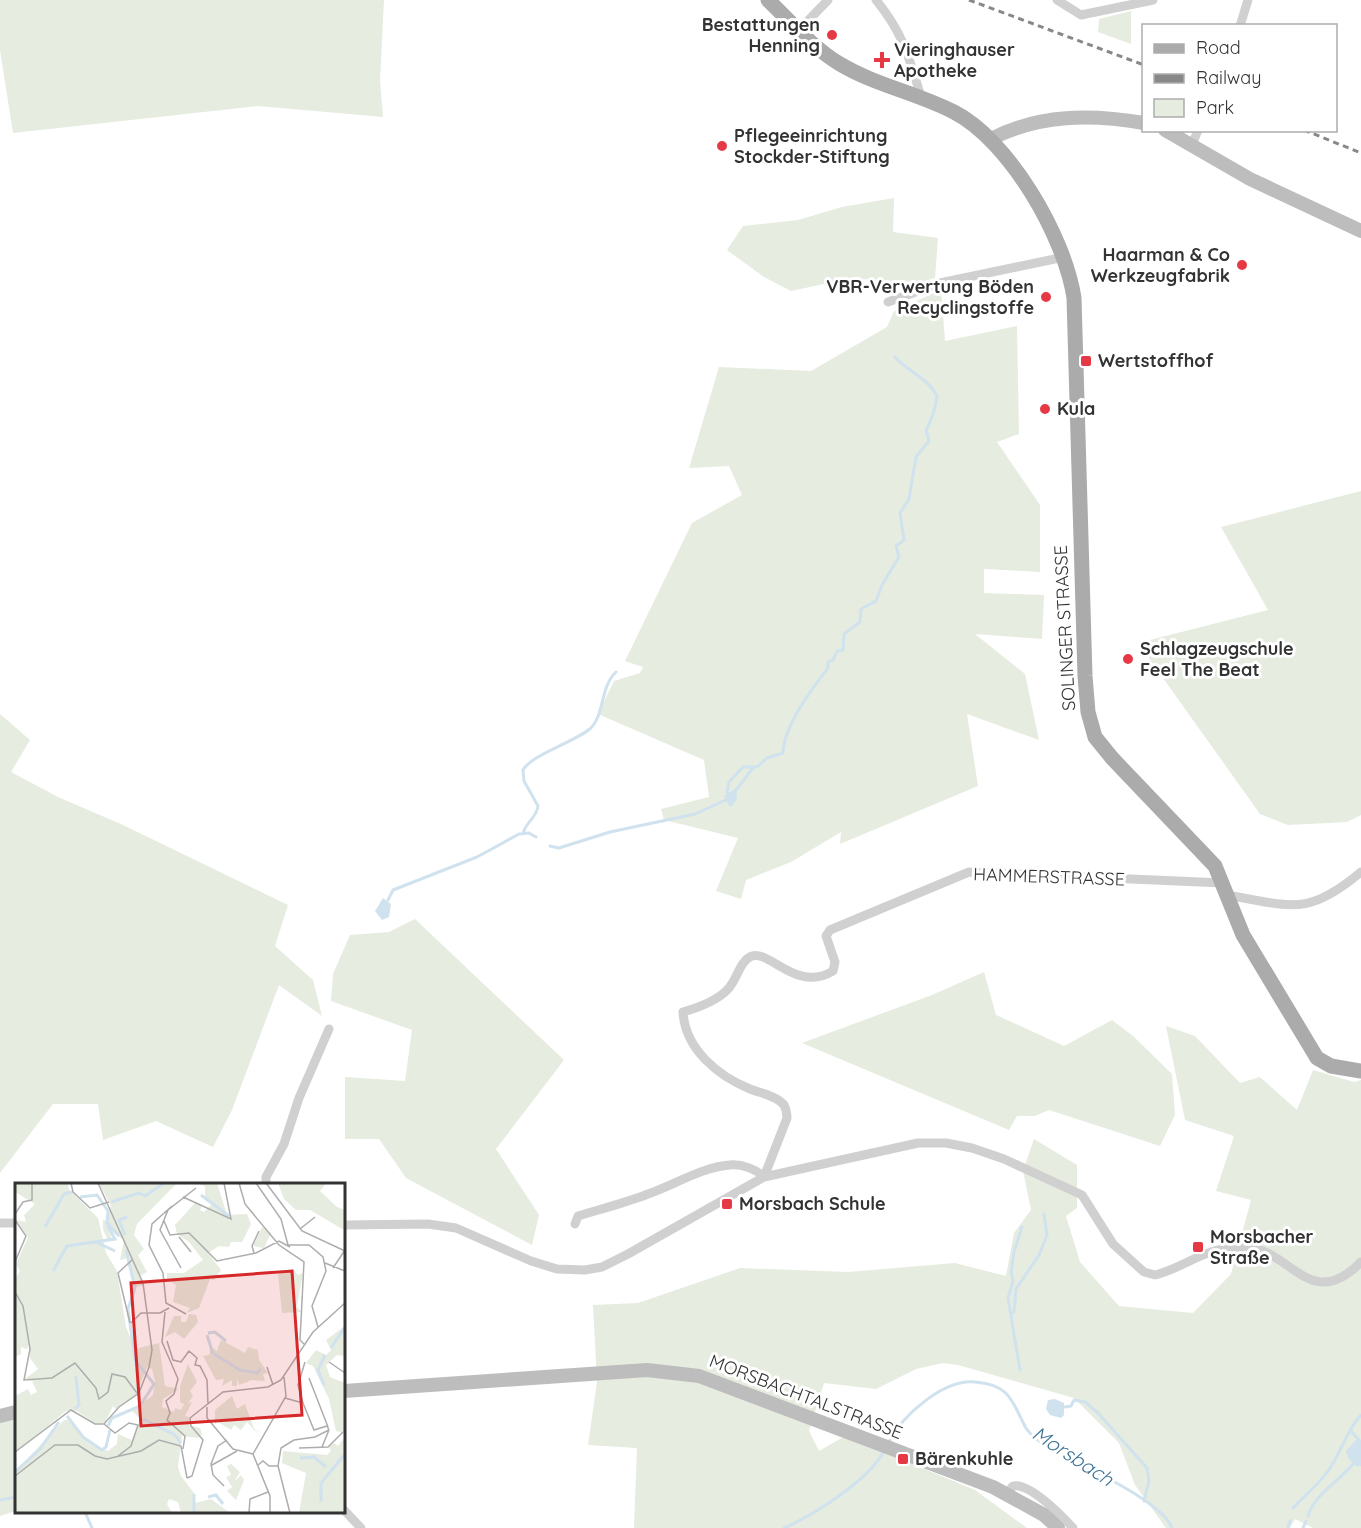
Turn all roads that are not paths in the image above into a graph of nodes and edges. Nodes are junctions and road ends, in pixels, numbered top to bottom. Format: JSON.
{"nodes":[{"id":1,"x":768,"y":0,"type":"edge"},
{"id":2,"x":828,"y":0,"type":"edge"},
{"id":3,"x":876,"y":0,"type":"edge"},
{"id":4,"x":1057,"y":0,"type":"edge"},
{"id":5,"x":1153,"y":0,"type":"edge"},
{"id":6,"x":1248,"y":0,"type":"edge"},
{"id":7,"x":1241,"y":24,"type":"edge"},
{"id":8,"x":800,"y":30,"type":"junction"},
{"id":9,"x":921,"y":98,"type":"junction"},
{"id":10,"x":1142,"y":123,"type":"edge"},
{"id":11,"x":1169,"y":132,"type":"edge"},
{"id":12,"x":1197,"y":132,"type":"edge"},
{"id":13,"x":991,"y":139,"type":"junction"},
{"id":14,"x":1192,"y":145,"type":"junction"},
{"id":15,"x":1361,"y":231,"type":"edge"},
{"id":16,"x":1065,"y":257,"type":"junction"},
{"id":17,"x":888,"y":302,"type":"dead end"},
{"id":18,"x":1361,"y":873,"type":"edge"},
{"id":19,"x":1225,"y":889,"type":"junction"},
{"id":20,"x":329,"y":1029,"type":"dead end"},
{"id":21,"x":1361,"y":1071,"type":"edge"},
{"id":22,"x":764,"y":1177,"type":"junction"},
{"id":23,"x":266,"y":1183,"type":"edge"},
{"id":24,"x":0,"y":1222,"type":"edge"},
{"id":25,"x":15,"y":1223,"type":"edge"},
{"id":26,"x":575,"y":1224,"type":"dead end"},
{"id":27,"x":345,"y":1225,"type":"edge"},
{"id":28,"x":1361,"y":1262,"type":"edge"},
{"id":29,"x":345,"y":1391,"type":"edge"},
{"id":30,"x":15,"y":1412,"type":"edge"},
{"id":31,"x":0,"y":1416,"type":"edge"},
{"id":32,"x":1006,"y":1494,"type":"junction"},
{"id":33,"x":345,"y":1511,"type":"edge"},
{"id":34,"x":361,"y":1528,"type":"edge"},
{"id":35,"x":1058,"y":1528,"type":"edge"},
{"id":36,"x":1073,"y":1528,"type":"edge"}],
"edges":[{"from":1,"to":8,"type":"main road","name":"SOLINGER STRASSE"},
{"from":2,"to":8,"type":"street"},
{"from":3,"to":9,"type":"street"},
{"from":4,"to":5,"type":"street"},
{"from":6,"to":7,"type":"street"},
{"from":8,"to":9,"type":"main road","name":"SOLINGER STRASSE"},
{"from":9,"to":13,"type":"main road","name":"SOLINGER STRASSE"},
{"from":10,"to":13,"type":"main road"},
{"from":11,"to":14,"type":"main road"},
{"from":12,"to":14,"type":"street"},
{"from":13,"to":16,"type":"main road","name":"SOLINGER STRASSE"},
{"from":14,"to":15,"type":"main road"},
{"from":16,"to":17,"type":"street"},
{"from":16,"to":19,"type":"main road","name":"SOLINGER STRASSE"},
{"from":18,"to":19,"type":"street"},
{"from":19,"to":21,"type":"main road","name":"SOLINGER STRASSE"},
{"from":19,"to":22,"type":"street","name":"HAMMERSTRASSE"},
{"from":20,"to":23,"type":"street"},
{"from":22,"to":26,"type":"street"},
{"from":22,"to":27,"type":"street"},
{"from":22,"to":28,"type":"street"},
{"from":24,"to":25,"type":"street"},
{"from":29,"to":32,"type":"main road","name":"MORSBACHTALSTRASSE"},
{"from":30,"to":31,"type":"main road"},
{"from":32,"to":35,"type":"main road","name":"MORSBACHTALSTRASSE"},
{"from":32,"to":36,"type":"street"},
{"from":33,"to":34,"type":"street"}]}
